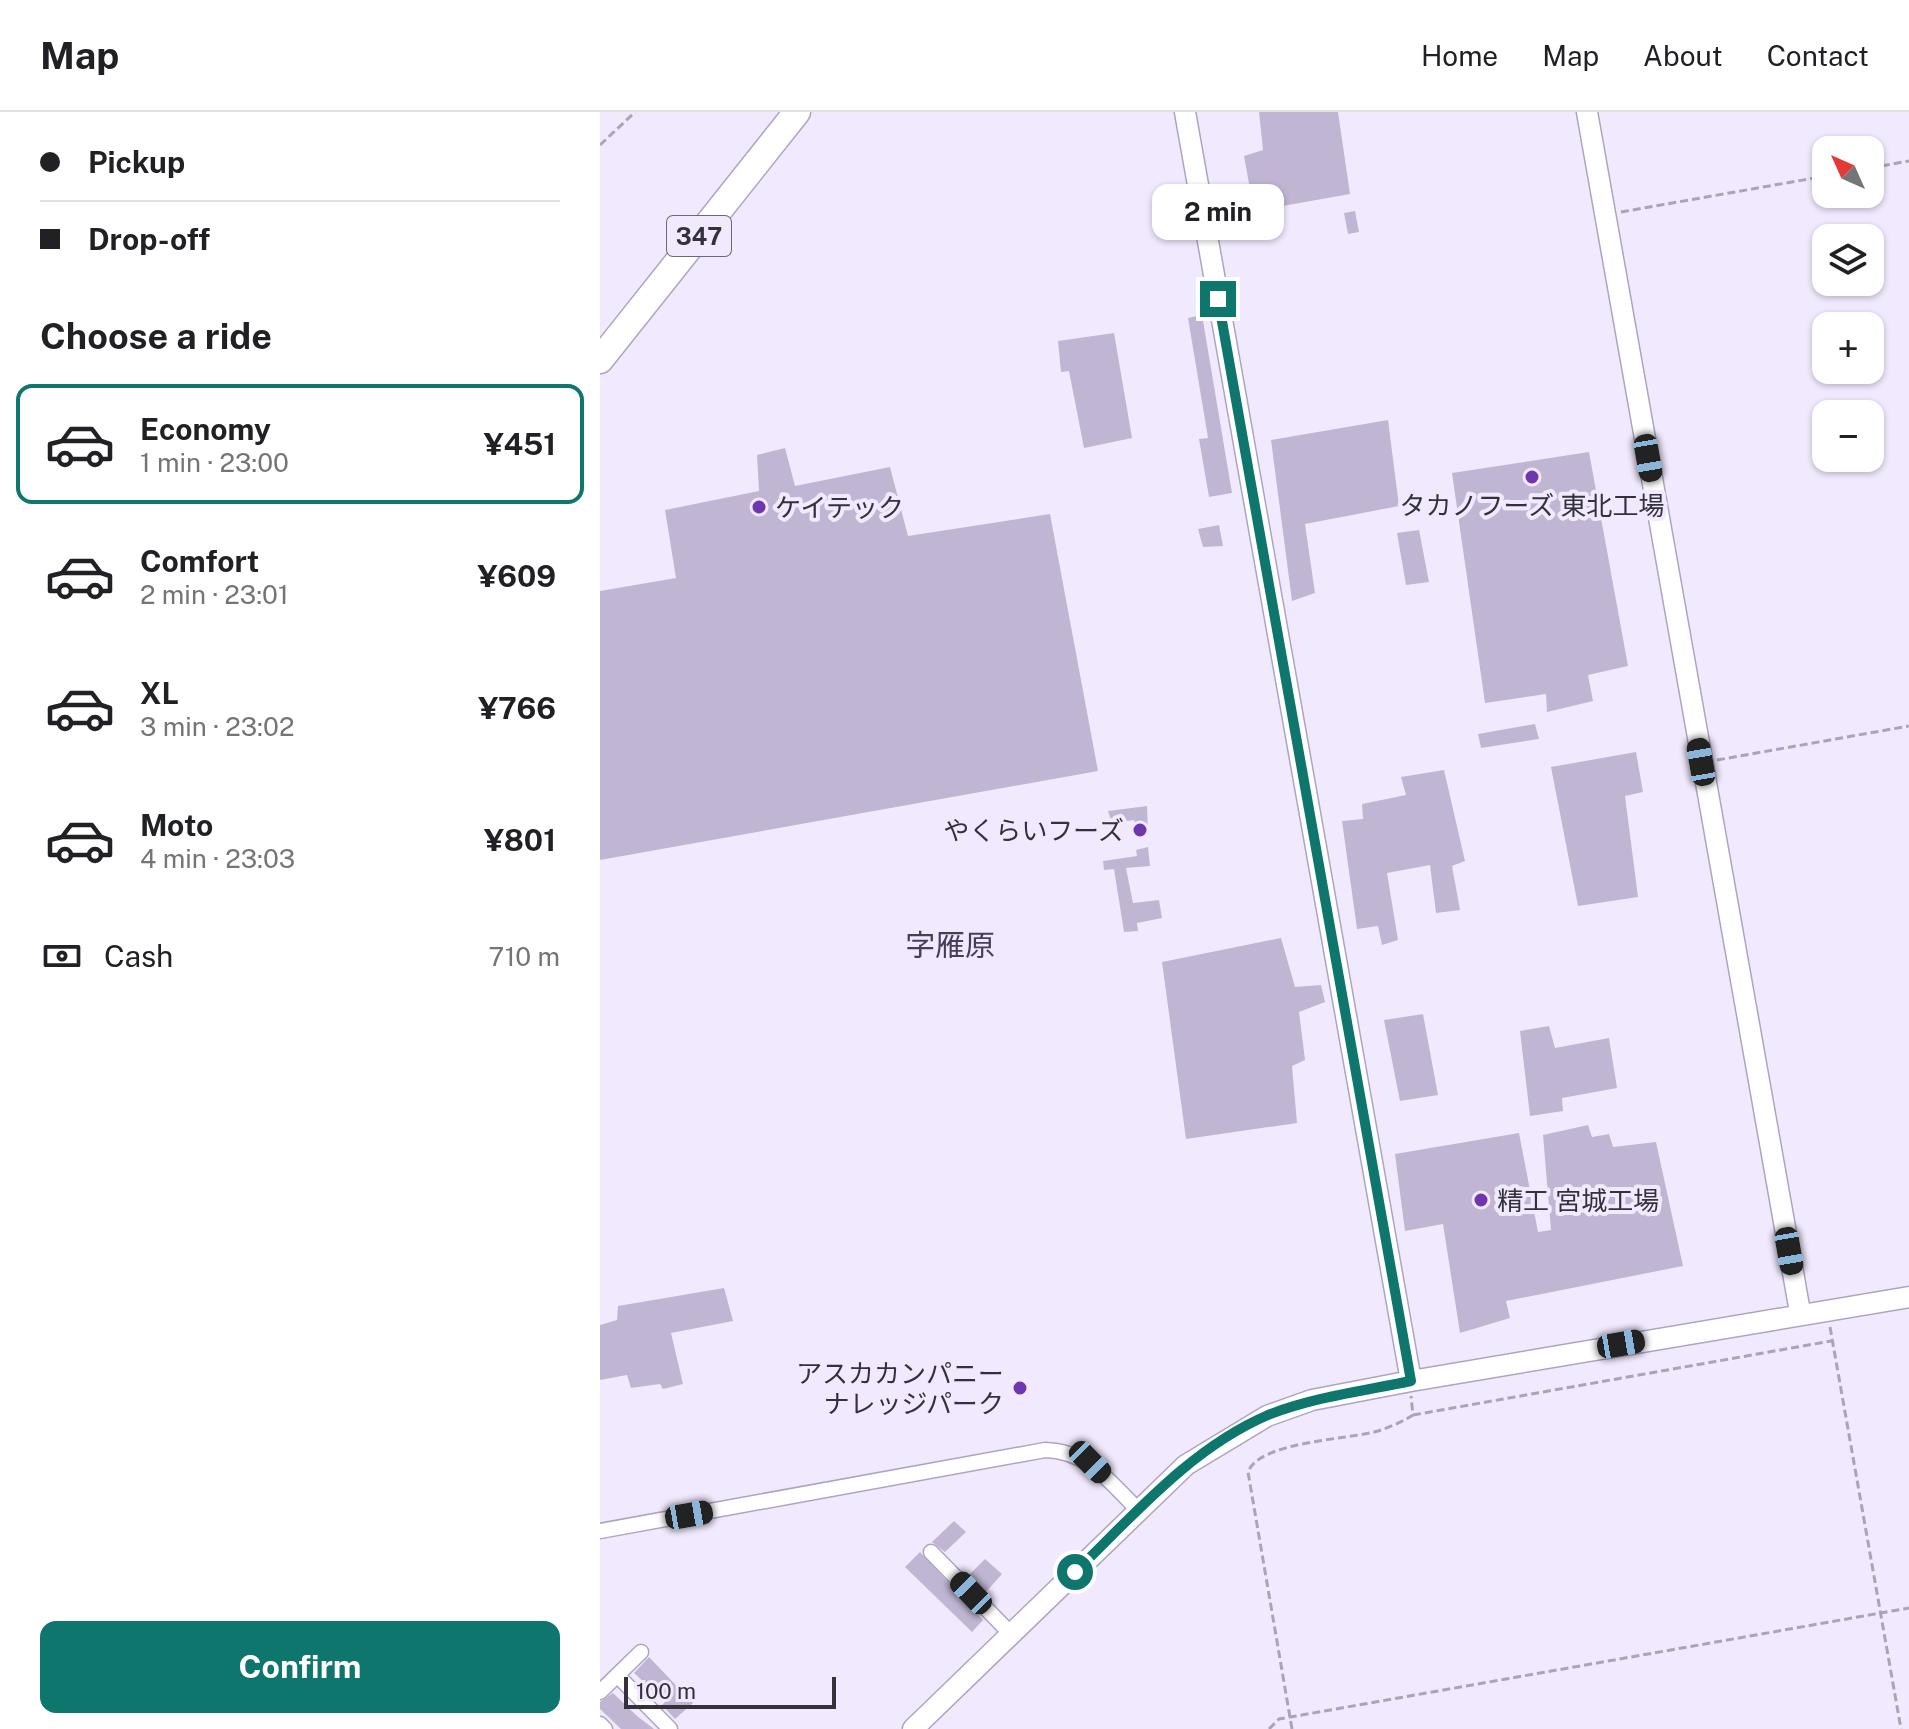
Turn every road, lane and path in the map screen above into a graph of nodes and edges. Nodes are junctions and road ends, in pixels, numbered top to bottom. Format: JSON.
{"nodes":[{"id":1,"x":635,"y":112,"type":"edge"},
{"id":2,"x":797,"y":112,"type":"edge"},
{"id":3,"x":1185,"y":112,"type":"edge"},
{"id":4,"x":1587,"y":112,"type":"edge"},
{"id":5,"x":600,"y":145,"type":"edge"},
{"id":6,"x":1909,"y":161,"type":"edge"},
{"id":7,"x":1884,"y":165,"type":"edge"},
{"id":8,"x":1812,"y":178,"type":"edge"},
{"id":9,"x":1605,"y":215,"type":"junction"},
{"id":10,"x":600,"y":360,"type":"edge"},
{"id":11,"x":1909,"y":726,"type":"edge"},
{"id":12,"x":1701,"y":762,"type":"junction"},
{"id":13,"x":1909,"y":1297,"type":"edge"},
{"id":14,"x":1800,"y":1312,"type":"junction"},
{"id":15,"x":1830,"y":1332,"type":"dead end"},
{"id":16,"x":1832,"y":1340,"type":"junction"},
{"id":17,"x":1411,"y":1391,"type":"junction"},
{"id":18,"x":1413,"y":1413,"type":"junction"},
{"id":19,"x":1138,"y":1510,"type":"junction"},
{"id":20,"x":600,"y":1531,"type":"edge"},
{"id":21,"x":931,"y":1552,"type":"dead end"},
{"id":22,"x":1909,"y":1608,"type":"edge"},
{"id":23,"x":1879,"y":1613,"type":"junction"},
{"id":24,"x":1011,"y":1634,"type":"junction"},
{"id":25,"x":641,"y":1652,"type":"dead end"},
{"id":26,"x":617,"y":1675,"type":"junction"},
{"id":27,"x":600,"y":1692,"type":"edge"},
{"id":28,"x":1291,"y":1718,"type":"junction"},
{"id":29,"x":600,"y":1724,"type":"edge"},
{"id":30,"x":605,"y":1729,"type":"edge"},
{"id":31,"x":670,"y":1729,"type":"edge"},
{"id":32,"x":913,"y":1729,"type":"edge"},
{"id":33,"x":1269,"y":1729,"type":"edge"},
{"id":34,"x":1292,"y":1729,"type":"edge"},
{"id":35,"x":1901,"y":1729,"type":"edge"}],
"edges":[{"from":1,"to":5,"type":"path"},
{"from":2,"to":10,"type":"highway","number":"347"},
{"from":3,"to":17,"type":"street"},
{"from":4,"to":9,"type":"street"},
{"from":6,"to":7,"type":"path"},
{"from":8,"to":9,"type":"path"},
{"from":9,"to":12,"type":"street"},
{"from":11,"to":12,"type":"path"},
{"from":12,"to":14,"type":"street"},
{"from":13,"to":14,"type":"street"},
{"from":14,"to":17,"type":"street"},
{"from":15,"to":16,"type":"path"},
{"from":16,"to":18,"type":"path"},
{"from":16,"to":23,"type":"path"},
{"from":17,"to":18,"type":"path"},
{"from":17,"to":19,"type":"street"},
{"from":18,"to":28,"type":"path"},
{"from":19,"to":20,"type":"street"},
{"from":19,"to":24,"type":"street"},
{"from":21,"to":24,"type":"street"},
{"from":22,"to":23,"type":"path"},
{"from":23,"to":28,"type":"path"},
{"from":23,"to":35,"type":"path"},
{"from":24,"to":32,"type":"street"},
{"from":25,"to":26,"type":"street"},
{"from":26,"to":27,"type":"street"},
{"from":26,"to":31,"type":"street"},
{"from":28,"to":33,"type":"path"},
{"from":28,"to":34,"type":"path"},
{"from":29,"to":30,"type":"street"}]}
